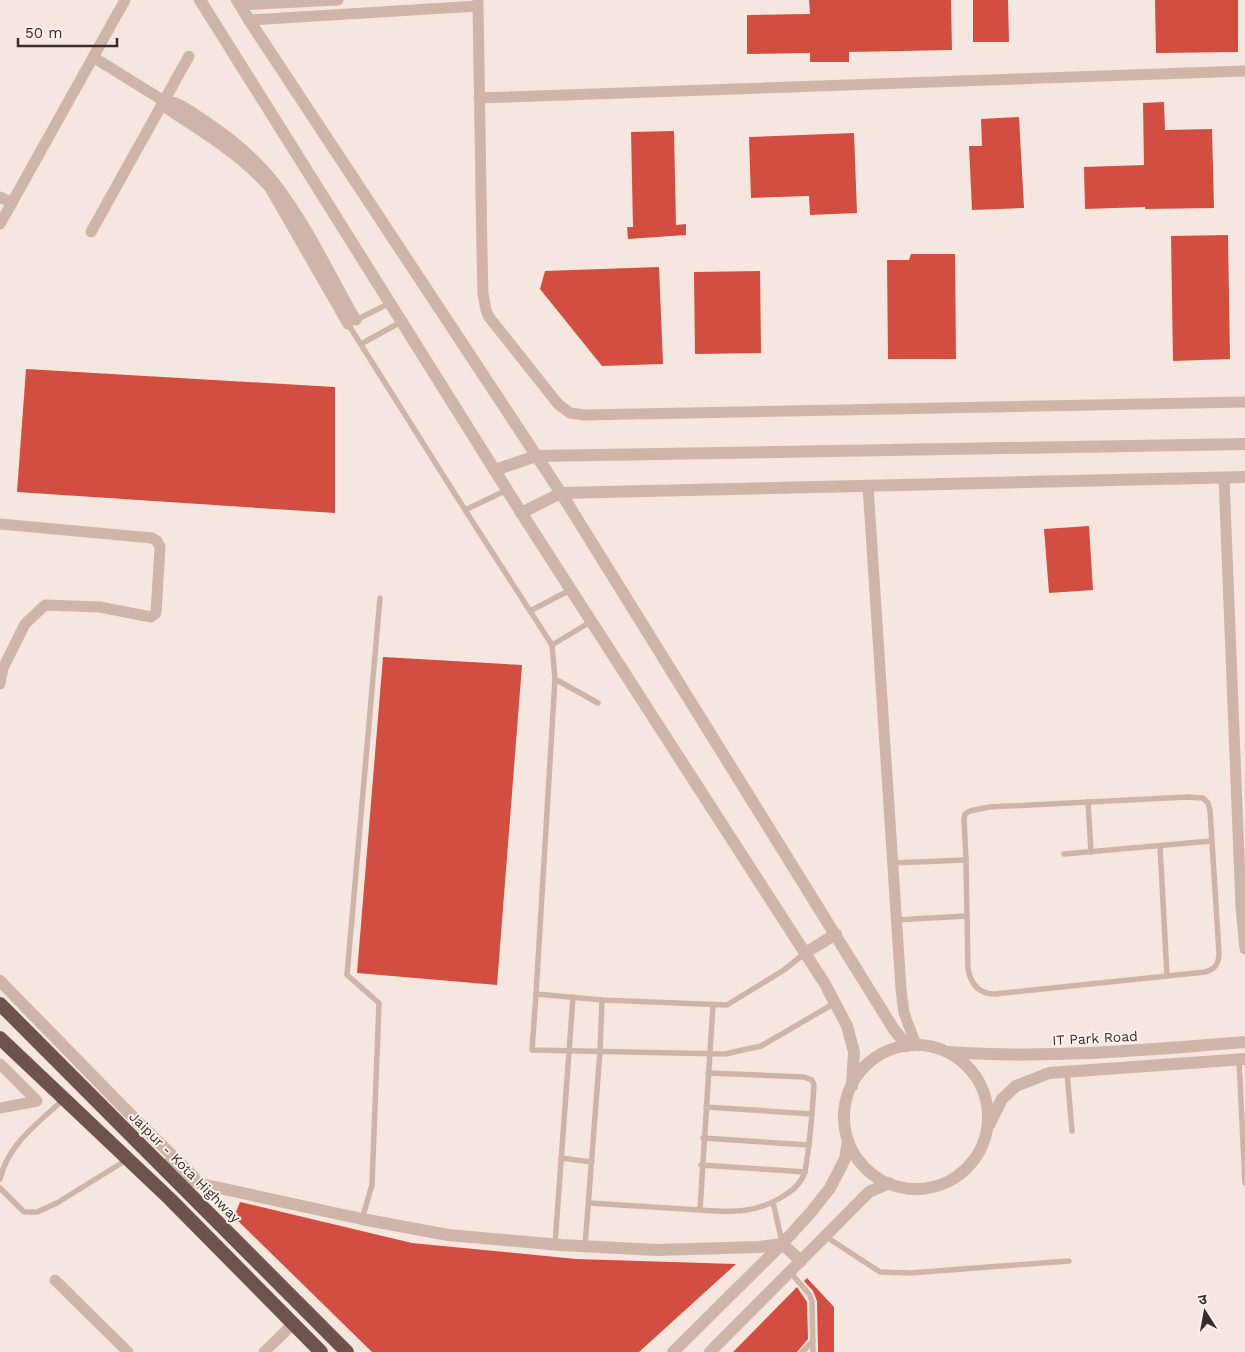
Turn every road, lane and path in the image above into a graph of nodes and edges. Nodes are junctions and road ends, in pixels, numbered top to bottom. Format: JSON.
{"nodes":[{"id":1,"x":125,"y":0,"type":"edge"},
{"id":2,"x":200,"y":0,"type":"edge"},
{"id":3,"x":338,"y":0,"type":"edge"},
{"id":4,"x":239,"y":2,"type":"edge"},
{"id":5,"x":478,"y":3,"type":"edge"},
{"id":6,"x":248,"y":20,"type":"junction"},
{"id":7,"x":189,"y":56,"type":"dead end"},
{"id":8,"x":93,"y":57,"type":"junction"},
{"id":9,"x":1245,"y":71,"type":"edge"},
{"id":10,"x":479,"y":98,"type":"junction"},
{"id":11,"x":164,"y":101,"type":"junction"},
{"id":12,"x":0,"y":197,"type":"edge"},
{"id":13,"x":12,"y":203,"type":"junction"},
{"id":14,"x":0,"y":224,"type":"edge"},
{"id":15,"x":91,"y":232,"type":"dead end"},
{"id":16,"x":390,"y":303,"type":"junction"},
{"id":17,"x":352,"y":322,"type":"junction"},
{"id":18,"x":401,"y":322,"type":"junction"},
{"id":19,"x":360,"y":344,"type":"junction"},
{"id":20,"x":1245,"y":402,"type":"edge"},
{"id":21,"x":1245,"y":444,"type":"edge"},
{"id":22,"x":536,"y":456,"type":"junction"},
{"id":23,"x":495,"y":470,"type":"junction"},
{"id":24,"x":1245,"y":477,"type":"edge"},
{"id":25,"x":1224,"y":478,"type":"junction"},
{"id":26,"x":868,"y":486,"type":"junction"},
{"id":27,"x":507,"y":490,"type":"junction"},
{"id":28,"x":561,"y":493,"type":"junction"},
{"id":29,"x":466,"y":510,"type":"junction"},
{"id":30,"x":521,"y":513,"type":"junction"},
{"id":31,"x":0,"y":524,"type":"edge"},
{"id":32,"x":571,"y":590,"type":"junction"},
{"id":33,"x":380,"y":598,"type":"dead end"},
{"id":34,"x":530,"y":611,"type":"junction"},
{"id":35,"x":592,"y":621,"type":"junction"},
{"id":36,"x":552,"y":645,"type":"junction"},
{"id":37,"x":555,"y":680,"type":"junction"},
{"id":38,"x":0,"y":684,"type":"edge"},
{"id":39,"x":598,"y":704,"type":"dead end"},
{"id":40,"x":1088,"y":802,"type":"junction"},
{"id":41,"x":1212,"y":841,"type":"junction"},
{"id":42,"x":1160,"y":846,"type":"junction"},
{"id":43,"x":1091,"y":852,"type":"junction"},
{"id":44,"x":1064,"y":854,"type":"dead end"},
{"id":45,"x":966,"y":860,"type":"junction"},
{"id":46,"x":892,"y":863,"type":"junction"},
{"id":47,"x":1243,"y":907,"type":"edge"},
{"id":48,"x":966,"y":916,"type":"junction"},
{"id":49,"x":896,"y":920,"type":"junction"},
{"id":50,"x":836,"y":934,"type":"junction"},
{"id":51,"x":1245,"y":949,"type":"edge"},
{"id":52,"x":806,"y":953,"type":"junction"},
{"id":53,"x":1167,"y":976,"type":"junction"},
{"id":54,"x":0,"y":981,"type":"edge"},
{"id":55,"x":536,"y":994,"type":"junction"},
{"id":56,"x":574,"y":997,"type":"junction"},
{"id":57,"x":602,"y":1000,"type":"junction"},
{"id":58,"x":835,"y":1003,"type":"junction"},
{"id":59,"x":0,"y":1004,"type":"edge"},
{"id":60,"x":713,"y":1005,"type":"junction"},
{"id":61,"x":0,"y":1038,"type":"edge"},
{"id":62,"x":1245,"y":1042,"type":"edge"},
{"id":63,"x":911,"y":1046,"type":"junction"},
{"id":64,"x":568,"y":1050,"type":"junction"},
{"id":65,"x":600,"y":1051,"type":"junction"},
{"id":66,"x":946,"y":1052,"type":"junction"},
{"id":67,"x":710,"y":1053,"type":"junction"},
{"id":68,"x":1242,"y":1060,"type":"edge"},
{"id":69,"x":0,"y":1064,"type":"edge"},
{"id":70,"x":708,"y":1072,"type":"junction"},
{"id":71,"x":1067,"y":1072,"type":"junction"},
{"id":72,"x":852,"y":1086,"type":"junction"},
{"id":73,"x":64,"y":1099,"type":"junction"},
{"id":74,"x":706,"y":1107,"type":"junction"},
{"id":75,"x":0,"y":1108,"type":"edge"},
{"id":76,"x":812,"y":1114,"type":"junction"},
{"id":77,"x":988,"y":1128,"type":"junction"},
{"id":78,"x":1072,"y":1131,"type":"dead end"},
{"id":79,"x":132,"y":1137,"type":"junction"},
{"id":80,"x":703,"y":1138,"type":"junction"},
{"id":81,"x":848,"y":1141,"type":"junction"},
{"id":82,"x":809,"y":1145,"type":"junction"},
{"id":83,"x":561,"y":1158,"type":"junction"},
{"id":84,"x":128,"y":1159,"type":"junction"},
{"id":85,"x":592,"y":1162,"type":"junction"},
{"id":86,"x":701,"y":1165,"type":"junction"},
{"id":87,"x":805,"y":1172,"type":"junction"},
{"id":88,"x":0,"y":1179,"type":"edge"},
{"id":89,"x":889,"y":1183,"type":"junction"},
{"id":90,"x":1245,"y":1183,"type":"edge"},
{"id":91,"x":201,"y":1184,"type":"junction"},
{"id":92,"x":0,"y":1188,"type":"edge"},
{"id":93,"x":773,"y":1202,"type":"junction"},
{"id":94,"x":589,"y":1203,"type":"junction"},
{"id":95,"x":700,"y":1210,"type":"junction"},
{"id":96,"x":362,"y":1219,"type":"junction"},
{"id":97,"x":825,"y":1236,"type":"junction"},
{"id":98,"x":554,"y":1244,"type":"junction"},
{"id":99,"x":782,"y":1244,"type":"junction"},
{"id":100,"x":585,"y":1246,"type":"junction"},
{"id":101,"x":801,"y":1260,"type":"junction"},
{"id":102,"x":1069,"y":1261,"type":"dead end"},
{"id":103,"x":790,"y":1272,"type":"junction"},
{"id":104,"x":55,"y":1280,"type":"dead end"},
{"id":105,"x":293,"y":1324,"type":"junction"},
{"id":106,"x":813,"y":1341,"type":"junction"},
{"id":107,"x":128,"y":1352,"type":"edge"},
{"id":108,"x":264,"y":1352,"type":"edge"},
{"id":109,"x":321,"y":1352,"type":"edge"},
{"id":110,"x":347,"y":1352,"type":"edge"},
{"id":111,"x":673,"y":1352,"type":"edge"},
{"id":112,"x":710,"y":1352,"type":"edge"},
{"id":113,"x":802,"y":1352,"type":"edge"},
{"id":114,"x":812,"y":1352,"type":"edge"}],
"edges":[{"from":1,"to":8,"type":"street"},
{"from":2,"to":16,"type":"street"},
{"from":3,"to":4,"type":"street"},
{"from":4,"to":6,"type":"street"},
{"from":5,"to":6,"type":"street"},
{"from":5,"to":10,"type":"street"},
{"from":6,"to":22,"type":"street"},
{"from":7,"to":11,"type":"street"},
{"from":8,"to":11,"type":"street"},
{"from":8,"to":13,"type":"street"},
{"from":9,"to":10,"type":"street"},
{"from":10,"to":20,"type":"street"},
{"from":11,"to":15,"type":"street"},
{"from":11,"to":17,"type":"street"},
{"from":12,"to":13,"type":"street"},
{"from":13,"to":14,"type":"street"},
{"from":16,"to":17,"type":"lane"},
{"from":16,"to":18,"type":"street"},
{"from":17,"to":19,"type":"lane"},
{"from":18,"to":19,"type":"lane"},
{"from":18,"to":23,"type":"street"},
{"from":19,"to":29,"type":"lane"},
{"from":21,"to":22,"type":"street"},
{"from":22,"to":23,"type":"street"},
{"from":22,"to":28,"type":"street"},
{"from":23,"to":27,"type":"street"},
{"from":24,"to":25,"type":"street"},
{"from":25,"to":26,"type":"street"},
{"from":25,"to":47,"type":"street"},
{"from":26,"to":28,"type":"street"},
{"from":26,"to":46,"type":"street"},
{"from":27,"to":29,"type":"lane"},
{"from":27,"to":30,"type":"street"},
{"from":28,"to":30,"type":"street"},
{"from":28,"to":50,"type":"street"},
{"from":29,"to":34,"type":"lane"},
{"from":30,"to":32,"type":"street"},
{"from":31,"to":38,"type":"street"},
{"from":32,"to":34,"type":"lane"},
{"from":32,"to":35,"type":"street"},
{"from":33,"to":96,"type":"lane"},
{"from":34,"to":36,"type":"lane"},
{"from":35,"to":36,"type":"lane"},
{"from":35,"to":52,"type":"street"},
{"from":36,"to":37,"type":"lane"},
{"from":37,"to":39,"type":"lane"},
{"from":37,"to":55,"type":"lane"},
{"from":40,"to":41,"type":"lane"},
{"from":40,"to":43,"type":"lane"},
{"from":40,"to":45,"type":"lane"},
{"from":41,"to":42,"type":"lane"},
{"from":41,"to":53,"type":"lane"},
{"from":42,"to":43,"type":"lane"},
{"from":42,"to":53,"type":"lane"},
{"from":43,"to":44,"type":"lane"},
{"from":45,"to":46,"type":"lane"},
{"from":45,"to":48,"type":"lane"},
{"from":46,"to":49,"type":"street"},
{"from":47,"to":51,"type":"street"},
{"from":48,"to":49,"type":"lane"},
{"from":48,"to":53,"type":"lane"},
{"from":49,"to":63,"type":"street"},
{"from":50,"to":52,"type":"street"},
{"from":50,"to":63,"type":"street"},
{"from":52,"to":58,"type":"street"},
{"from":52,"to":60,"type":"lane"},
{"from":54,"to":91,"type":"street"},
{"from":55,"to":56,"type":"lane"},
{"from":55,"to":64,"type":"lane"},
{"from":56,"to":57,"type":"lane"},
{"from":56,"to":64,"type":"lane"},
{"from":57,"to":60,"type":"lane"},
{"from":57,"to":65,"type":"lane"},
{"from":58,"to":67,"type":"lane"},
{"from":58,"to":72,"type":"street"},
{"from":59,"to":79,"type":"highway","name":"Jaipur - Kota Highway"},
{"from":60,"to":67,"type":"lane"},
{"from":61,"to":73,"type":"highway"},
{"from":62,"to":66,"type":"street","name":"IT Park Road"},
{"from":63,"to":66,"type":"street"},
{"from":63,"to":72,"type":"street"},
{"from":64,"to":65,"type":"lane"},
{"from":64,"to":83,"type":"lane"},
{"from":65,"to":67,"type":"lane"},
{"from":65,"to":85,"type":"lane"},
{"from":66,"to":77,"type":"street"},
{"from":67,"to":70,"type":"lane"},
{"from":68,"to":71,"type":"street"},
{"from":68,"to":90,"type":"lane"},
{"from":69,"to":75,"type":"street"},
{"from":70,"to":74,"type":"lane"},
{"from":70,"to":76,"type":"lane"},
{"from":71,"to":77,"type":"street"},
{"from":71,"to":78,"type":"lane"},
{"from":72,"to":81,"type":"street"},
{"from":73,"to":84,"type":"highway"},
{"from":73,"to":88,"type":"lane"},
{"from":74,"to":76,"type":"lane"},
{"from":74,"to":80,"type":"lane"},
{"from":76,"to":82,"type":"lane"},
{"from":77,"to":89,"type":"street"},
{"from":79,"to":91,"type":"street"},
{"from":79,"to":110,"type":"highway","name":"Jaipur - Kota Highway"},
{"from":80,"to":82,"type":"lane"},
{"from":80,"to":86,"type":"lane"},
{"from":81,"to":89,"type":"street"},
{"from":81,"to":99,"type":"street"},
{"from":82,"to":87,"type":"lane"},
{"from":83,"to":85,"type":"lane"},
{"from":83,"to":98,"type":"lane"},
{"from":84,"to":92,"type":"lane"},
{"from":84,"to":105,"type":"highway"},
{"from":85,"to":94,"type":"lane"},
{"from":86,"to":87,"type":"lane"},
{"from":86,"to":95,"type":"lane"},
{"from":87,"to":93,"type":"lane"},
{"from":89,"to":97,"type":"street"},
{"from":91,"to":96,"type":"street"},
{"from":93,"to":95,"type":"lane"},
{"from":93,"to":99,"type":"lane"},
{"from":94,"to":95,"type":"lane"},
{"from":94,"to":100,"type":"lane"},
{"from":96,"to":98,"type":"street"},
{"from":97,"to":101,"type":"street"},
{"from":97,"to":102,"type":"lane"},
{"from":98,"to":100,"type":"street"},
{"from":99,"to":100,"type":"street"},
{"from":99,"to":101,"type":"street"},
{"from":99,"to":111,"type":"street"},
{"from":101,"to":103,"type":"street"},
{"from":103,"to":106,"type":"lane"},
{"from":103,"to":112,"type":"street"},
{"from":104,"to":107,"type":"street"},
{"from":105,"to":108,"type":"street"},
{"from":105,"to":109,"type":"highway"},
{"from":106,"to":113,"type":"lane"},
{"from":106,"to":114,"type":"lane"}]}
